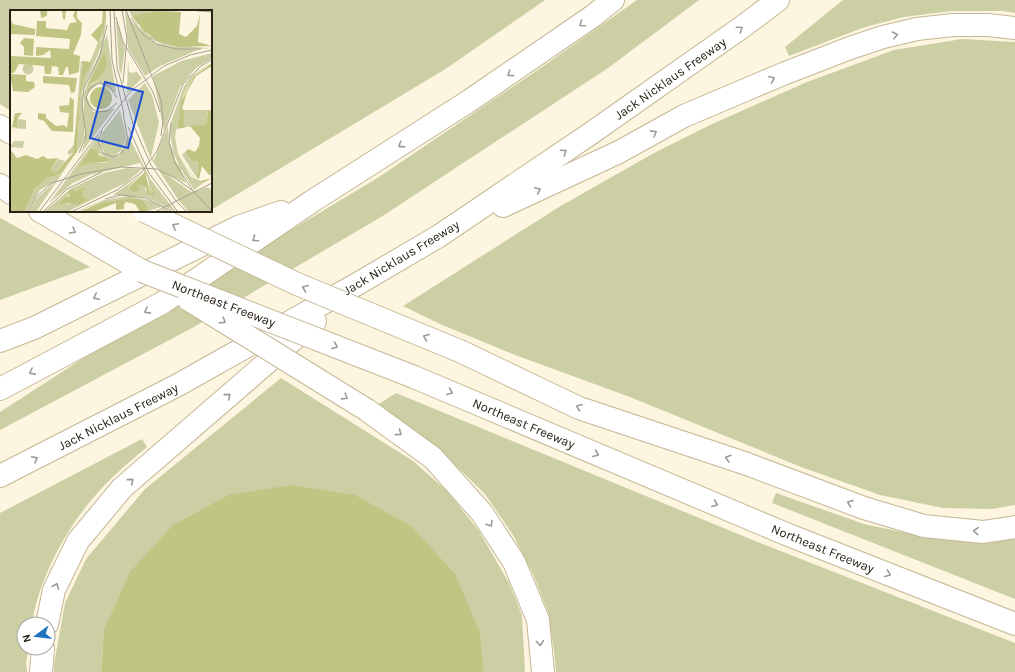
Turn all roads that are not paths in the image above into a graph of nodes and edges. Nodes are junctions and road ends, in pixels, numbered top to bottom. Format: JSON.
{"nodes":[{"id":1,"x":613,"y":0,"type":"edge"},
{"id":2,"x":778,"y":0,"type":"edge"},
{"id":3,"x":1015,"y":28,"type":"edge"},
{"id":4,"x":0,"y":126,"type":"edge"},
{"id":5,"x":10,"y":132,"type":"edge"},
{"id":6,"x":0,"y":185,"type":"edge"},
{"id":7,"x":10,"y":191,"type":"edge"},
{"id":8,"x":310,"y":202,"type":"junction"},
{"id":9,"x":42,"y":212,"type":"edge"},
{"id":10,"x":146,"y":212,"type":"edge"},
{"id":11,"x":439,"y":236,"type":"junction"},
{"id":12,"x":142,"y":271,"type":"junction"},
{"id":13,"x":359,"y":283,"type":"junction"},
{"id":14,"x":0,"y":341,"type":"edge"},
{"id":15,"x":0,"y":389,"type":"edge"},
{"id":16,"x":0,"y":476,"type":"edge"},
{"id":17,"x":1015,"y":527,"type":"edge"},
{"id":18,"x":49,"y":616,"type":"edge"},
{"id":19,"x":1015,"y":624,"type":"edge"},
{"id":20,"x":42,"y":656,"type":"edge"},
{"id":21,"x":41,"y":672,"type":"edge"},
{"id":22,"x":543,"y":672,"type":"edge"}],
"edges":[{"from":1,"to":8,"type":"highway","one_way":true},
{"from":11,"to":2,"type":"highway","name":"Jack Nicklaus Freeway","one_way":true},
{"from":11,"to":3,"type":"highway","one_way":true},
{"from":4,"to":5,"type":"highway"},
{"from":6,"to":7,"type":"highway"},
{"from":8,"to":14,"type":"highway","one_way":true},
{"from":8,"to":15,"type":"highway","one_way":true},
{"from":9,"to":12,"type":"highway","name":"Northeast Freeway","one_way":true},
{"from":17,"to":10,"type":"highway","one_way":true,"bridge":true},
{"from":11,"to":13,"type":"highway","name":"Jack Nicklaus Freeway"},
{"from":12,"to":19,"type":"highway","name":"Northeast Freeway","one_way":true,"bridge":true},
{"from":12,"to":22,"type":"highway","one_way":true,"bridge":true},
{"from":16,"to":13,"type":"highway","name":"Jack Nicklaus Freeway","one_way":true},
{"from":18,"to":13,"type":"highway","one_way":true},
{"from":20,"to":21,"type":"highway"}]}
